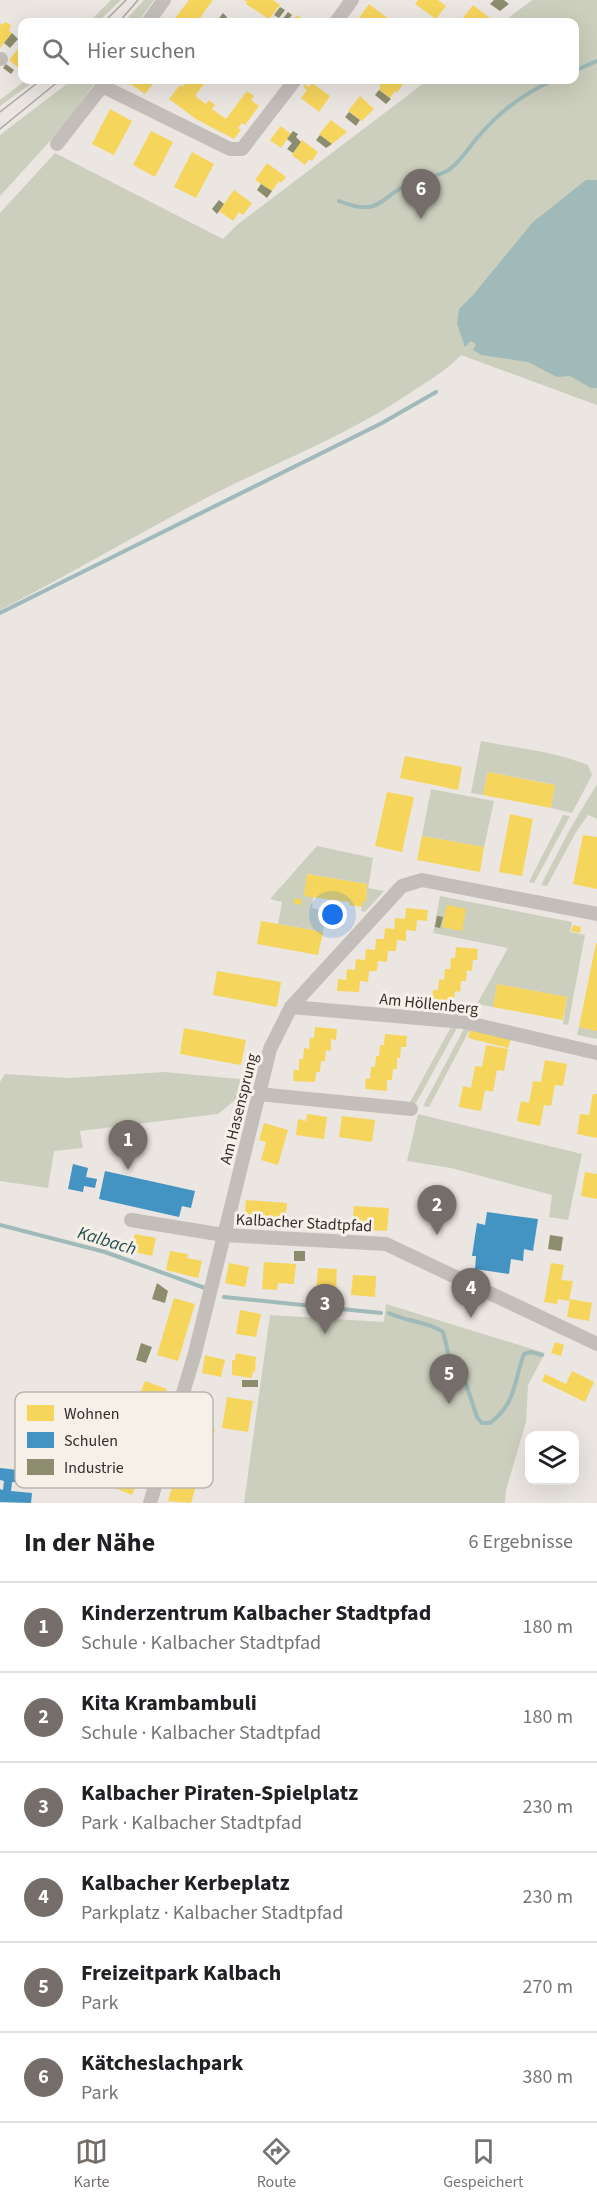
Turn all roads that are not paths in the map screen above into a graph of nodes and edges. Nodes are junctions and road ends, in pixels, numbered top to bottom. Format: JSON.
{"nodes":[{"id":1,"x":164,"y":0,"type":"edge"},
{"id":2,"x":352,"y":0,"type":"edge"},
{"id":3,"x":151,"y":18,"type":"edge"},
{"id":4,"x":339,"y":18,"type":"edge"},
{"id":5,"x":104,"y":84,"type":"edge"},
{"id":6,"x":107,"y":84,"type":"edge"},
{"id":7,"x":292,"y":84,"type":"edge"},
{"id":8,"x":57,"y":144,"type":"dead end"},
{"id":9,"x":597,"y":914,"type":"edge"},
{"id":10,"x":291,"y":1007,"type":"junction"},
{"id":11,"x":597,"y":1053,"type":"edge"},
{"id":12,"x":258,"y":1094,"type":"junction"},
{"id":13,"x":411,"y":1109,"type":"dead end"},
{"id":14,"x":131,"y":1220,"type":"dead end"},
{"id":15,"x":224,"y":1235,"type":"junction"},
{"id":16,"x":597,"y":1344,"type":"edge"},
{"id":17,"x":183,"y":1392,"type":"edge"},
{"id":18,"x":154,"y":1488,"type":"edge"},
{"id":19,"x":150,"y":1503,"type":"edge"}],
"edges":[{"from":1,"to":3,"type":"street"},
{"from":2,"to":4,"type":"street"},
{"from":5,"to":8,"type":"street"},
{"from":6,"to":7,"type":"street"},
{"from":9,"to":10,"type":"street","name":"Am Hasensprung"},
{"from":10,"to":11,"type":"street","name":"Am Höllenberg"},
{"from":10,"to":12,"type":"street","name":"Am Hasensprung"},
{"from":12,"to":13,"type":"street"},
{"from":12,"to":15,"type":"street","name":"Am Hasensprung"},
{"from":14,"to":15,"type":"street","name":"Kalbacher Stadtpfad"},
{"from":15,"to":16,"type":"street","name":"Kalbacher Stadtpfad"},
{"from":15,"to":17,"type":"street","name":"Am Hasensprung"},
{"from":18,"to":19,"type":"street","name":"Am Hasensprung"}]}
